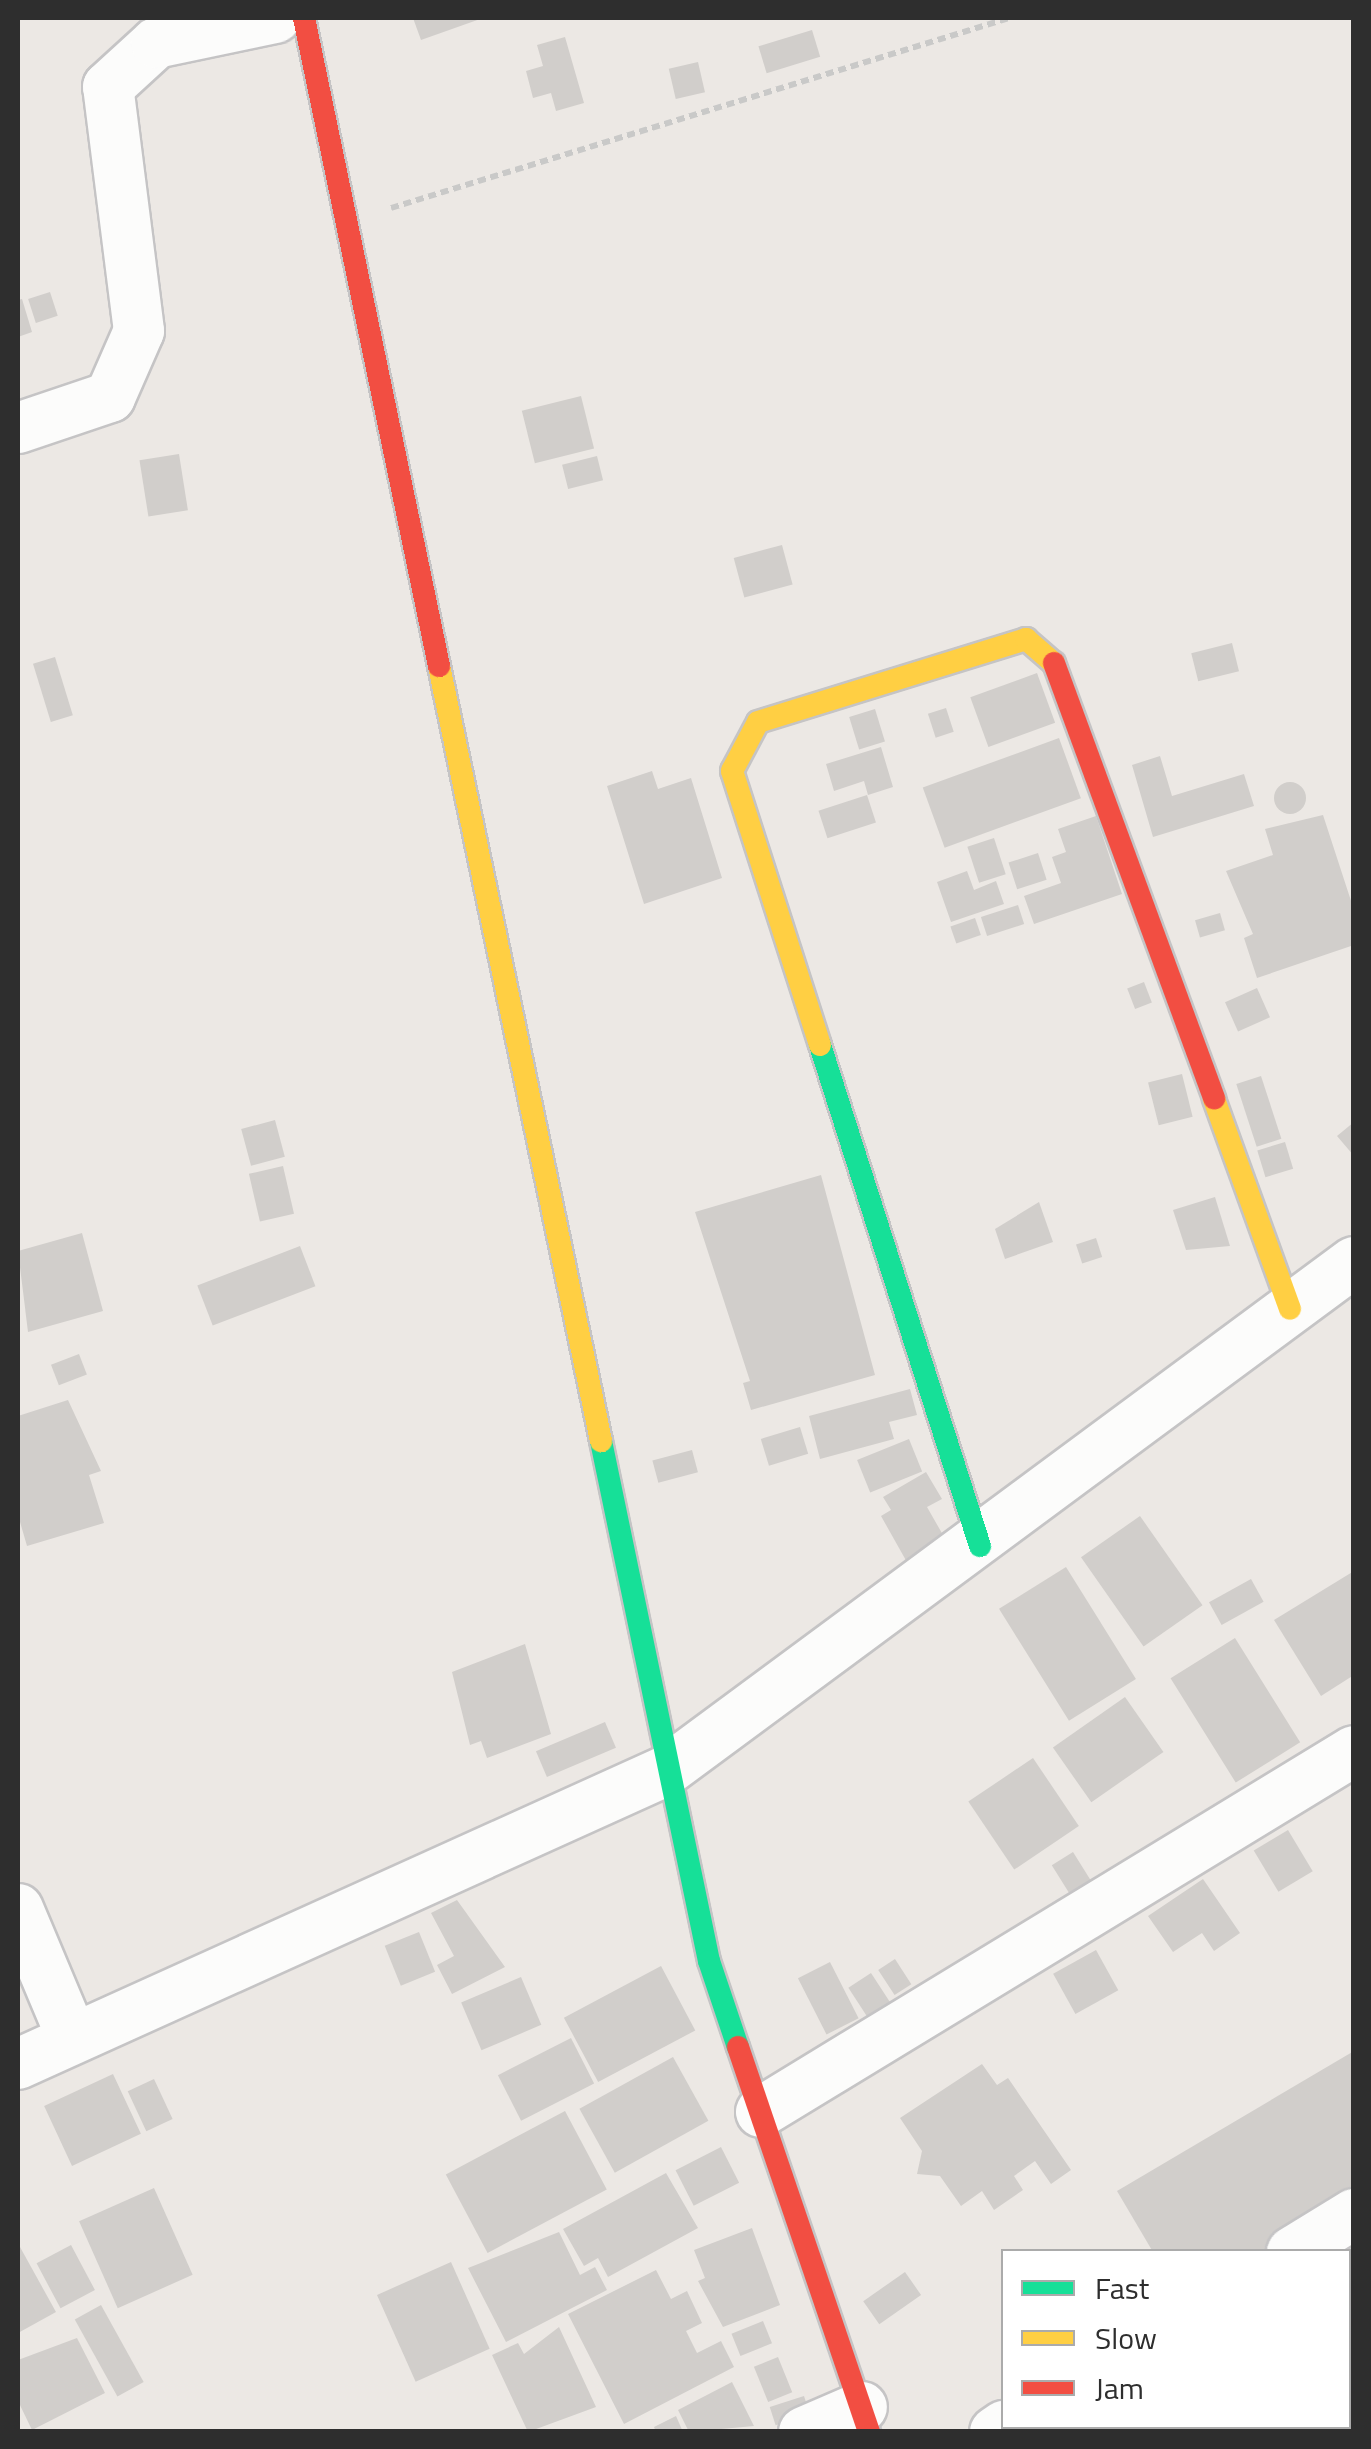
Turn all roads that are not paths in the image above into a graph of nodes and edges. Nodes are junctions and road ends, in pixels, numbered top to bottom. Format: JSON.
{"nodes":[{"id":1,"x":274,"y":18,"type":"edge"},
{"id":2,"x":304,"y":18,"type":"edge"},
{"id":3,"x":18,"y":428,"type":"edge"},
{"id":4,"x":1354,"y":1262,"type":"edge"},
{"id":5,"x":1290,"y":1309,"type":"junction"},
{"id":6,"x":980,"y":1546,"type":"junction"},
{"id":7,"x":1354,"y":1751,"type":"edge"},
{"id":8,"x":666,"y":1771,"type":"junction"},
{"id":9,"x":18,"y":1909,"type":"edge"},
{"id":10,"x":71,"y":2035,"type":"junction"},
{"id":11,"x":18,"y":2064,"type":"edge"},
{"id":12,"x":762,"y":2112,"type":"junction"},
{"id":13,"x":1354,"y":2214,"type":"edge"},
{"id":14,"x":1297,"y":2249,"type":"edge"},
{"id":15,"x":866,"y":2419,"type":"edge"},
{"id":16,"x":804,"y":2432,"type":"edge"}],
"edges":[{"from":1,"to":3,"type":"street"},
{"from":2,"to":8,"type":"street"},
{"from":4,"to":5,"type":"street"},
{"from":5,"to":6,"type":"street"},
{"from":5,"to":6,"type":"street"},
{"from":6,"to":8,"type":"street"},
{"from":7,"to":12,"type":"street"},
{"from":8,"to":10,"type":"street"},
{"from":8,"to":12,"type":"street"},
{"from":9,"to":10,"type":"street"},
{"from":10,"to":11,"type":"street"},
{"from":12,"to":15,"type":"street"},
{"from":13,"to":14,"type":"street"},
{"from":15,"to":16,"type":"street"}]}
